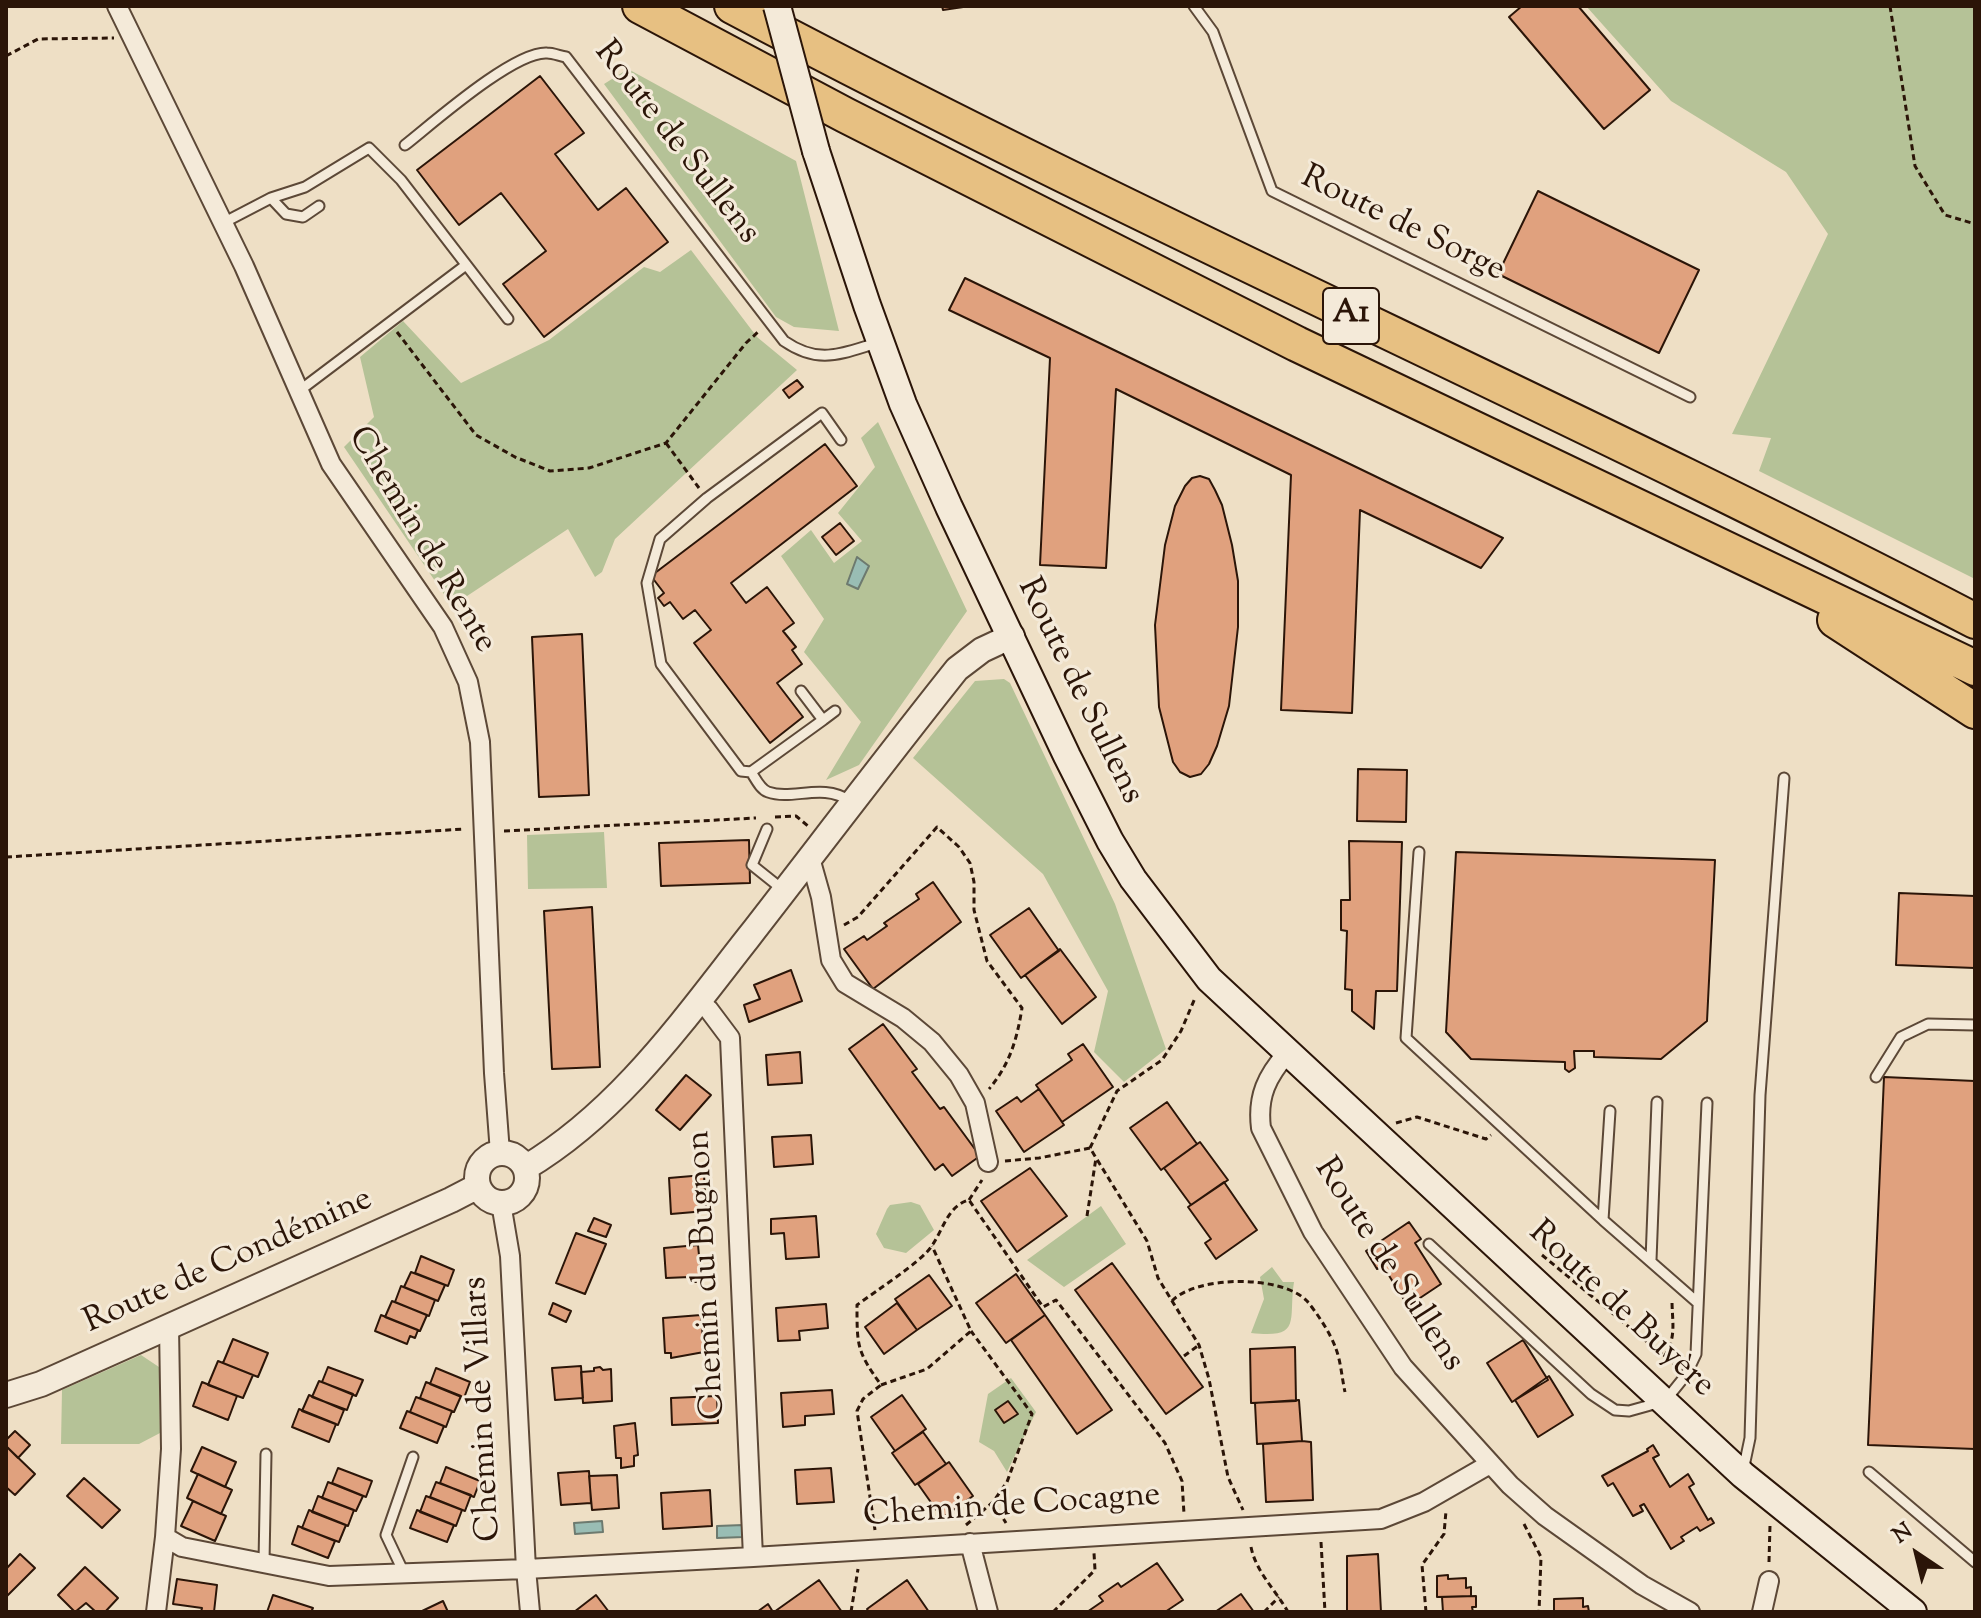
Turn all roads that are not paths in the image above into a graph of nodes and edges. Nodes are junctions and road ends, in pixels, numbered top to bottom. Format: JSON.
{"nodes":[{"id":1,"x":117,"y":6,"type":"edge"},
{"id":2,"x":640,"y":6,"type":"edge"},
{"id":3,"x":732,"y":6,"type":"edge"},
{"id":4,"x":777,"y":6,"type":"edge"},
{"id":5,"x":1194,"y":6,"type":"edge"},
{"id":6,"x":405,"y":145,"type":"dead end"},
{"id":7,"x":271,"y":198,"type":"junction"},
{"id":8,"x":319,"y":206,"type":"dead end"},
{"id":9,"x":223,"y":223,"type":"junction"},
{"id":10,"x":466,"y":265,"type":"junction"},
{"id":11,"x":508,"y":319,"type":"dead end"},
{"id":12,"x":880,"y":342,"type":"junction"},
{"id":13,"x":299,"y":391,"type":"junction"},
{"id":14,"x":1690,"y":397,"type":"dead end"},
{"id":15,"x":841,"y":440,"type":"dead end"},
{"id":16,"x":1717,"y":545,"type":"junction"},
{"id":17,"x":1841,"y":552,"type":"junction"},
{"id":18,"x":1975,"y":605,"type":"edge"},
{"id":19,"x":1975,"y":621,"type":"edge"},
{"id":20,"x":1012,"y":636,"type":"junction"},
{"id":21,"x":1975,"y":668,"type":"edge"},
{"id":22,"x":801,"y":691,"type":"dead end"},
{"id":23,"x":835,"y":711,"type":"dead end"},
{"id":24,"x":1975,"y":711,"type":"edge"},
{"id":25,"x":823,"y":720,"type":"junction"},
{"id":26,"x":751,"y":772,"type":"junction"},
{"id":27,"x":1784,"y":778,"type":"dead end"},
{"id":28,"x":853,"y":803,"type":"junction"},
{"id":29,"x":767,"y":829,"type":"dead end"},
{"id":30,"x":1419,"y":852,"type":"dead end"},
{"id":31,"x":810,"y":858,"type":"junction"},
{"id":32,"x":785,"y":891,"type":"junction"},
{"id":33,"x":699,"y":1001,"type":"junction"},
{"id":34,"x":1975,"y":1025,"type":"edge"},
{"id":35,"x":1288,"y":1052,"type":"junction"},
{"id":36,"x":1876,"y":1077,"type":"dead end"},
{"id":37,"x":1657,"y":1102,"type":"dead end"},
{"id":38,"x":1707,"y":1103,"type":"dead end"},
{"id":39,"x":1610,"y":1111,"type":"dead end"},
{"id":40,"x":500,"y":1153,"type":"junction"},
{"id":41,"x":988,"y":1162,"type":"road end"},
{"id":42,"x":525,"y":1168,"type":"junction"},
{"id":43,"x":478,"y":1186,"type":"junction"},
{"id":44,"x":501,"y":1203,"type":"junction"},
{"id":45,"x":1603,"y":1220,"type":"junction"},
{"id":46,"x":1429,"y":1244,"type":"dead end"},
{"id":47,"x":1651,"y":1260,"type":"junction"},
{"id":48,"x":1698,"y":1303,"type":"junction"},
{"id":49,"x":169,"y":1327,"type":"junction"},
{"id":50,"x":6,"y":1395,"type":"edge"},
{"id":51,"x":1665,"y":1401,"type":"junction"},
{"id":52,"x":266,"y":1454,"type":"dead end"},
{"id":53,"x":413,"y":1457,"type":"dead end"},
{"id":54,"x":1490,"y":1464,"type":"junction"},
{"id":55,"x":1869,"y":1472,"type":"dead end"},
{"id":56,"x":1743,"y":1475,"type":"junction"},
{"id":57,"x":966,"y":1535,"type":"junction"},
{"id":58,"x":165,"y":1537,"type":"junction"},
{"id":59,"x":753,"y":1557,"type":"junction"},
{"id":60,"x":264,"y":1562,"type":"junction"},
{"id":61,"x":1975,"y":1562,"type":"edge"},
{"id":62,"x":526,"y":1569,"type":"junction"},
{"id":63,"x":404,"y":1573,"type":"junction"},
{"id":64,"x":1769,"y":1581,"type":"road end"},
{"id":65,"x":156,"y":1612,"type":"edge"},
{"id":66,"x":530,"y":1612,"type":"edge"},
{"id":67,"x":988,"y":1612,"type":"edge"},
{"id":68,"x":1690,"y":1612,"type":"edge"},
{"id":69,"x":1762,"y":1612,"type":"edge"},
{"id":70,"x":1913,"y":1612,"type":"edge"}],
"edges":[{"from":1,"to":9,"type":"street","name":"Chemin de Rente"},
{"from":2,"to":16,"type":"highway","number":"A1"},
{"from":3,"to":17,"type":"highway","number":"A1"},
{"from":4,"to":12,"type":"main road","name":"Route de Sullens","bridge":true},
{"from":5,"to":14,"type":"lane","name":"Route de Sorge"},
{"from":6,"to":12,"type":"lane","name":"Route de Sullens"},
{"from":7,"to":8,"type":"lane"},
{"from":7,"to":9,"type":"lane"},
{"from":7,"to":10,"type":"lane"},
{"from":9,"to":13,"type":"street","name":"Chemin de Rente"},
{"from":10,"to":11,"type":"lane"},
{"from":10,"to":13,"type":"lane"},
{"from":12,"to":20,"type":"main road","name":"Route de Sullens"},
{"from":13,"to":40,"type":"street","name":"Chemin de Rente"},
{"from":15,"to":26,"type":"lane"},
{"from":16,"to":21,"type":"highway","number":"A1"},
{"from":16,"to":24,"type":"highway"},
{"from":17,"to":18,"type":"highway"},
{"from":17,"to":19,"type":"highway","number":"A1"},
{"from":20,"to":28,"type":"street"},
{"from":20,"to":35,"type":"main road","name":"Route de Sullens"},
{"from":22,"to":25,"type":"lane"},
{"from":23,"to":25,"type":"lane"},
{"from":25,"to":26,"type":"lane"},
{"from":26,"to":28,"type":"lane"},
{"from":27,"to":56,"type":"lane"},
{"from":28,"to":31,"type":"street"},
{"from":29,"to":32,"type":"lane"},
{"from":30,"to":45,"type":"lane"},
{"from":31,"to":32,"type":"street"},
{"from":31,"to":41,"type":"street"},
{"from":32,"to":33,"type":"street"},
{"from":33,"to":42,"type":"street"},
{"from":33,"to":59,"type":"street","name":"Chemin du Bugnon"},
{"from":34,"to":36,"type":"lane"},
{"from":35,"to":51,"type":"main road","name":"Route de Buyère"},
{"from":35,"to":54,"type":"street","name":"Route de Sullens"},
{"from":37,"to":47,"type":"lane"},
{"from":38,"to":48,"type":"lane"},
{"from":39,"to":45,"type":"lane"},
{"from":40,"to":42,"type":"street"},
{"from":40,"to":43,"type":"street"},
{"from":42,"to":44,"type":"street"},
{"from":43,"to":44,"type":"street"},
{"from":43,"to":49,"type":"street","name":"Route de Condémine"},
{"from":44,"to":62,"type":"street","name":"Chemin de Villars"},
{"from":45,"to":47,"type":"lane"},
{"from":46,"to":51,"type":"lane"},
{"from":47,"to":48,"type":"lane"},
{"from":48,"to":51,"type":"lane"},
{"from":49,"to":50,"type":"street","name":"Route de Condémine"},
{"from":49,"to":58,"type":"street"},
{"from":51,"to":56,"type":"main road","name":"Route de Buyère"},
{"from":52,"to":60,"type":"lane"},
{"from":53,"to":63,"type":"lane"},
{"from":54,"to":57,"type":"street","name":"Chemin de Cocagne"},
{"from":54,"to":68,"type":"street","name":"Route de Sullens"},
{"from":55,"to":61,"type":"lane"},
{"from":56,"to":70,"type":"main road","name":"Route de Buyère"},
{"from":57,"to":59,"type":"street","name":"Chemin de Cocagne"},
{"from":57,"to":67,"type":"street"},
{"from":58,"to":60,"type":"street","name":"Chemin de Cocagne"},
{"from":58,"to":65,"type":"street"},
{"from":59,"to":62,"type":"street","name":"Chemin de Cocagne"},
{"from":60,"to":63,"type":"street","name":"Chemin de Cocagne"},
{"from":62,"to":63,"type":"street","name":"Chemin de Cocagne"},
{"from":62,"to":66,"type":"street","name":"Chemin de Villars"},
{"from":64,"to":69,"type":"street"}]}
